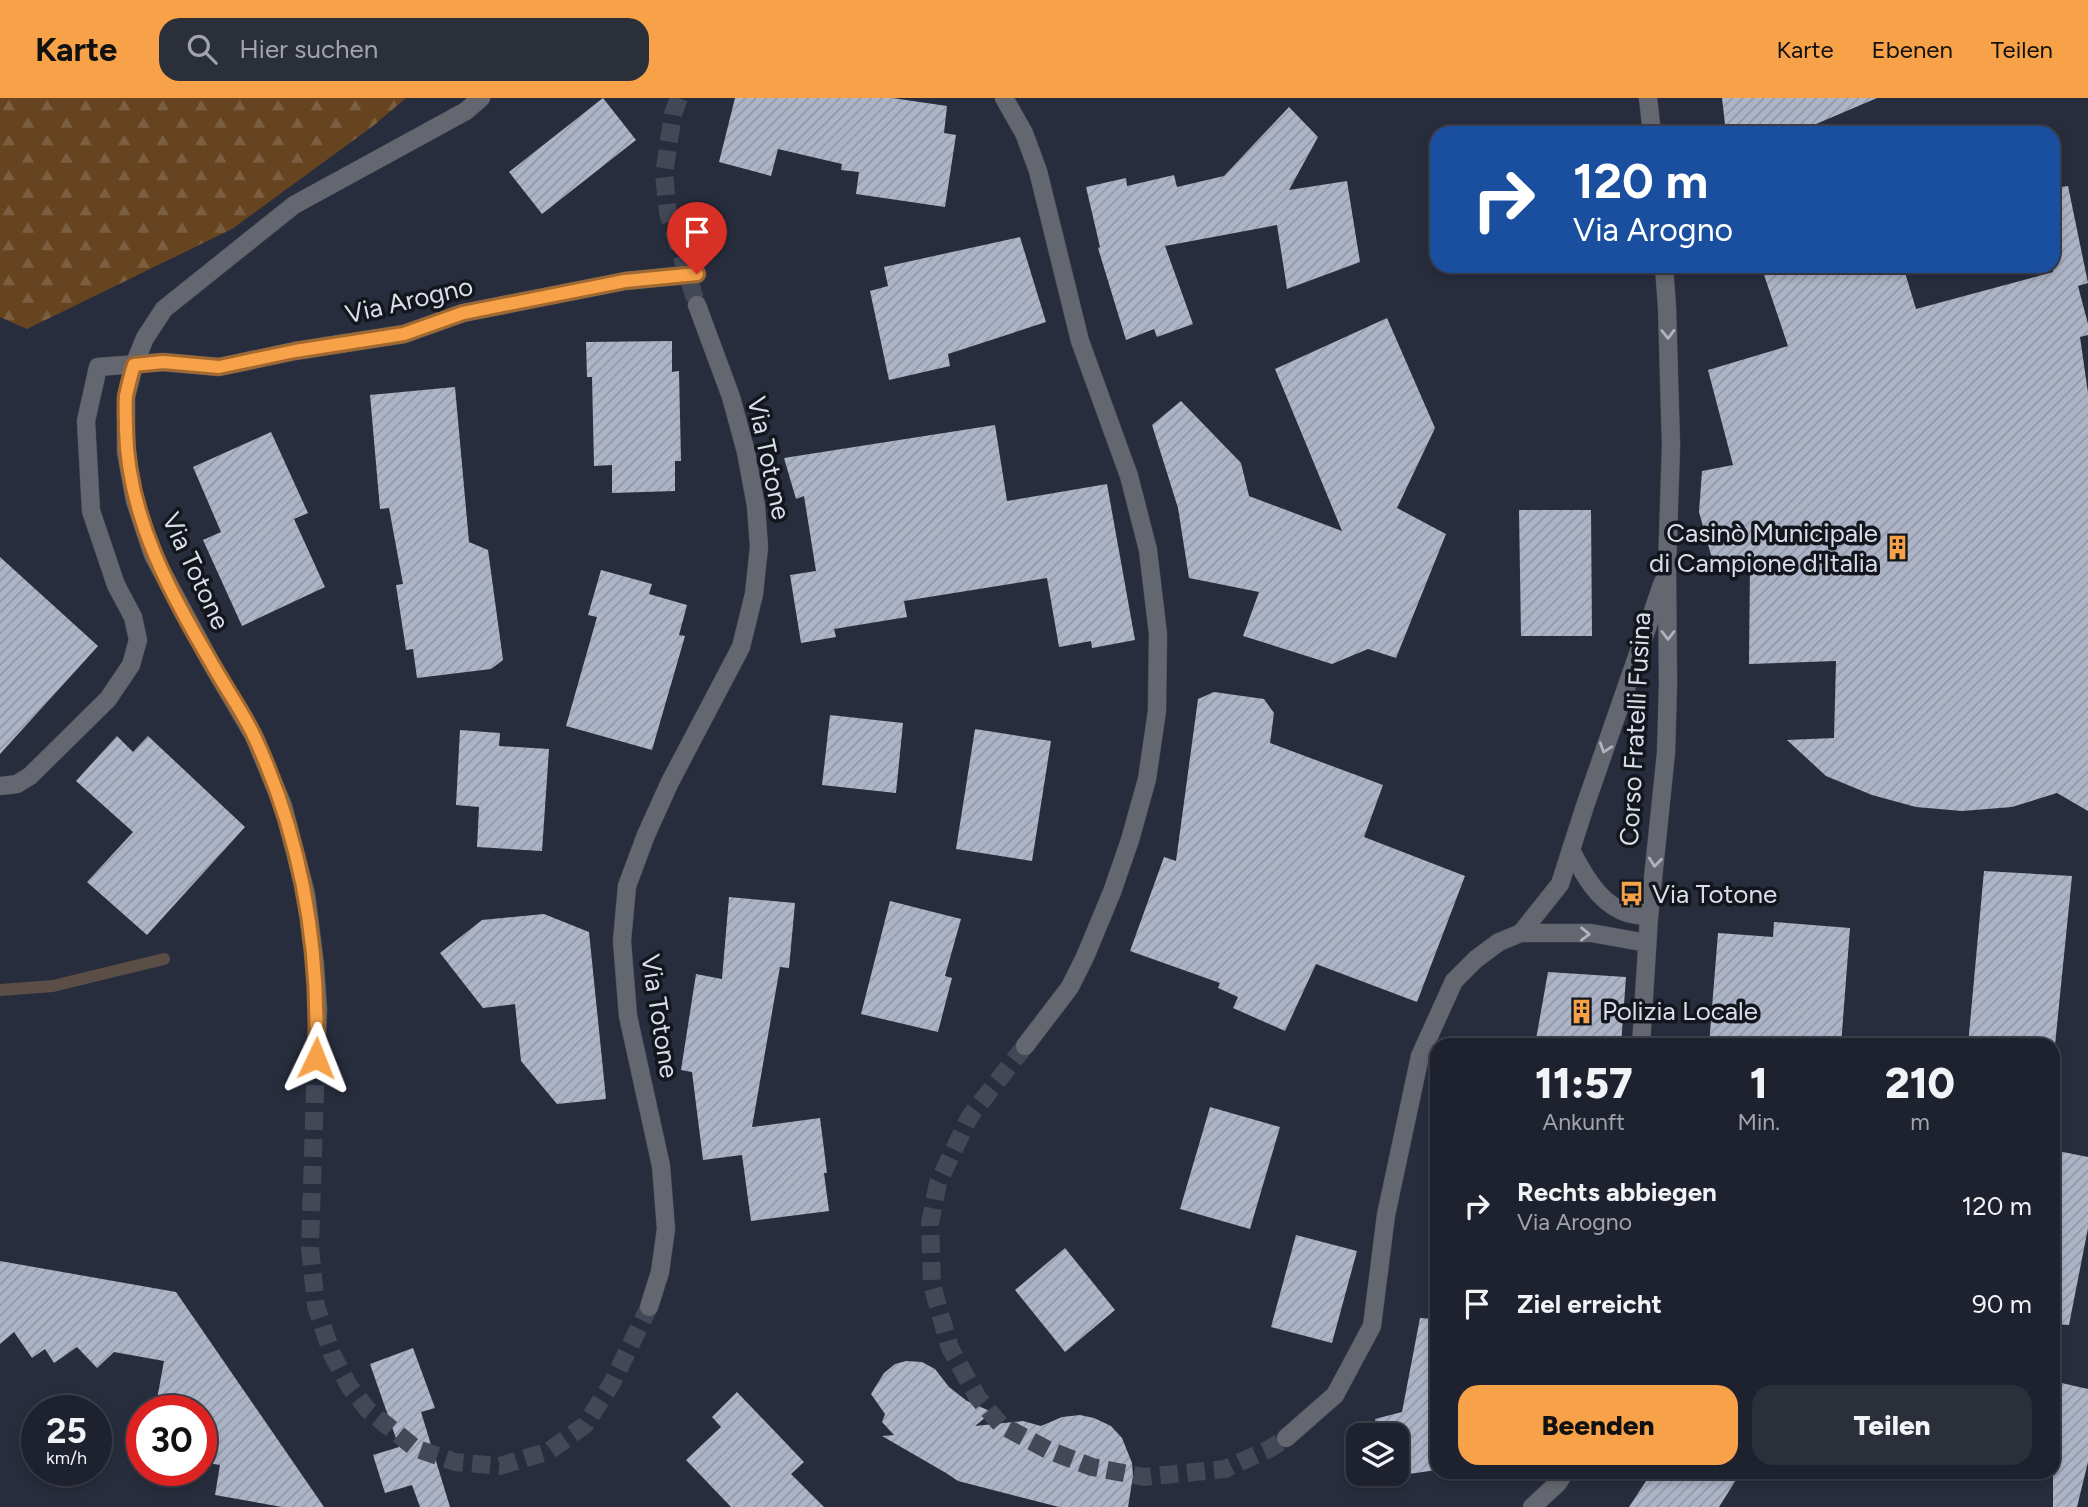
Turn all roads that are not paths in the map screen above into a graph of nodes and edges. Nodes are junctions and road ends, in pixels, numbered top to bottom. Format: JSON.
{"nodes":[{"id":1,"x":481,"y":98,"type":"edge"},
{"id":2,"x":1004,"y":98,"type":"edge"},
{"id":3,"x":1648,"y":98,"type":"edge"},
{"id":4,"x":1651,"y":126,"type":"edge"},
{"id":5,"x":1665,"y":273,"type":"edge"},
{"id":6,"x":697,"y":274,"type":"dead end"},
{"id":7,"x":696,"y":305,"type":"tunnel mouth"},
{"id":8,"x":134,"y":365,"type":"junction"},
{"id":9,"x":1668,"y":568,"type":"junction"},
{"id":10,"x":0,"y":786,"type":"edge"},
{"id":11,"x":1572,"y":850,"type":"junction"},
{"id":12,"x":1650,"y":917,"type":"junction"},
{"id":13,"x":1521,"y":933,"type":"junction"},
{"id":14,"x":1647,"y":943,"type":"junction"},
{"id":15,"x":1641,"y":1038,"type":"edge"},
{"id":16,"x":1025,"y":1046,"type":"tunnel mouth"},
{"id":17,"x":316,"y":1058,"type":"tunnel mouth"},
{"id":18,"x":649,"y":1307,"type":"tunnel mouth"},
{"id":19,"x":1286,"y":1438,"type":"tunnel mouth"},
{"id":20,"x":1561,"y":1479,"type":"edge"},
{"id":21,"x":1532,"y":1507,"type":"edge"}],
"edges":[{"from":1,"to":8,"type":"street","name":"Via Totone"},
{"from":2,"to":16,"type":"street"},
{"from":3,"to":4,"type":"street"},
{"from":5,"to":9,"type":"street","name":"Corso Fratelli Fusina","one_way":true},
{"from":6,"to":8,"type":"street","name":"Via Arogno"},
{"from":7,"to":18,"type":"street","name":"Via Totone"},
{"from":8,"to":10,"type":"street","name":"Via Arogno"},
{"from":8,"to":17,"type":"street","name":"Via Totone"},
{"from":9,"to":11,"type":"street","one_way":true},
{"from":9,"to":12,"type":"street","name":"Corso Fratelli Fusina","one_way":true},
{"from":11,"to":12,"type":"street"},
{"from":11,"to":13,"type":"street"},
{"from":12,"to":14,"type":"street","name":"Corso Fratelli Fusina"},
{"from":13,"to":14,"type":"street","one_way":true},
{"from":13,"to":19,"type":"street"},
{"from":14,"to":15,"type":"street","name":"Corso Fratelli Fusina"},
{"from":20,"to":21,"type":"street"}]}
